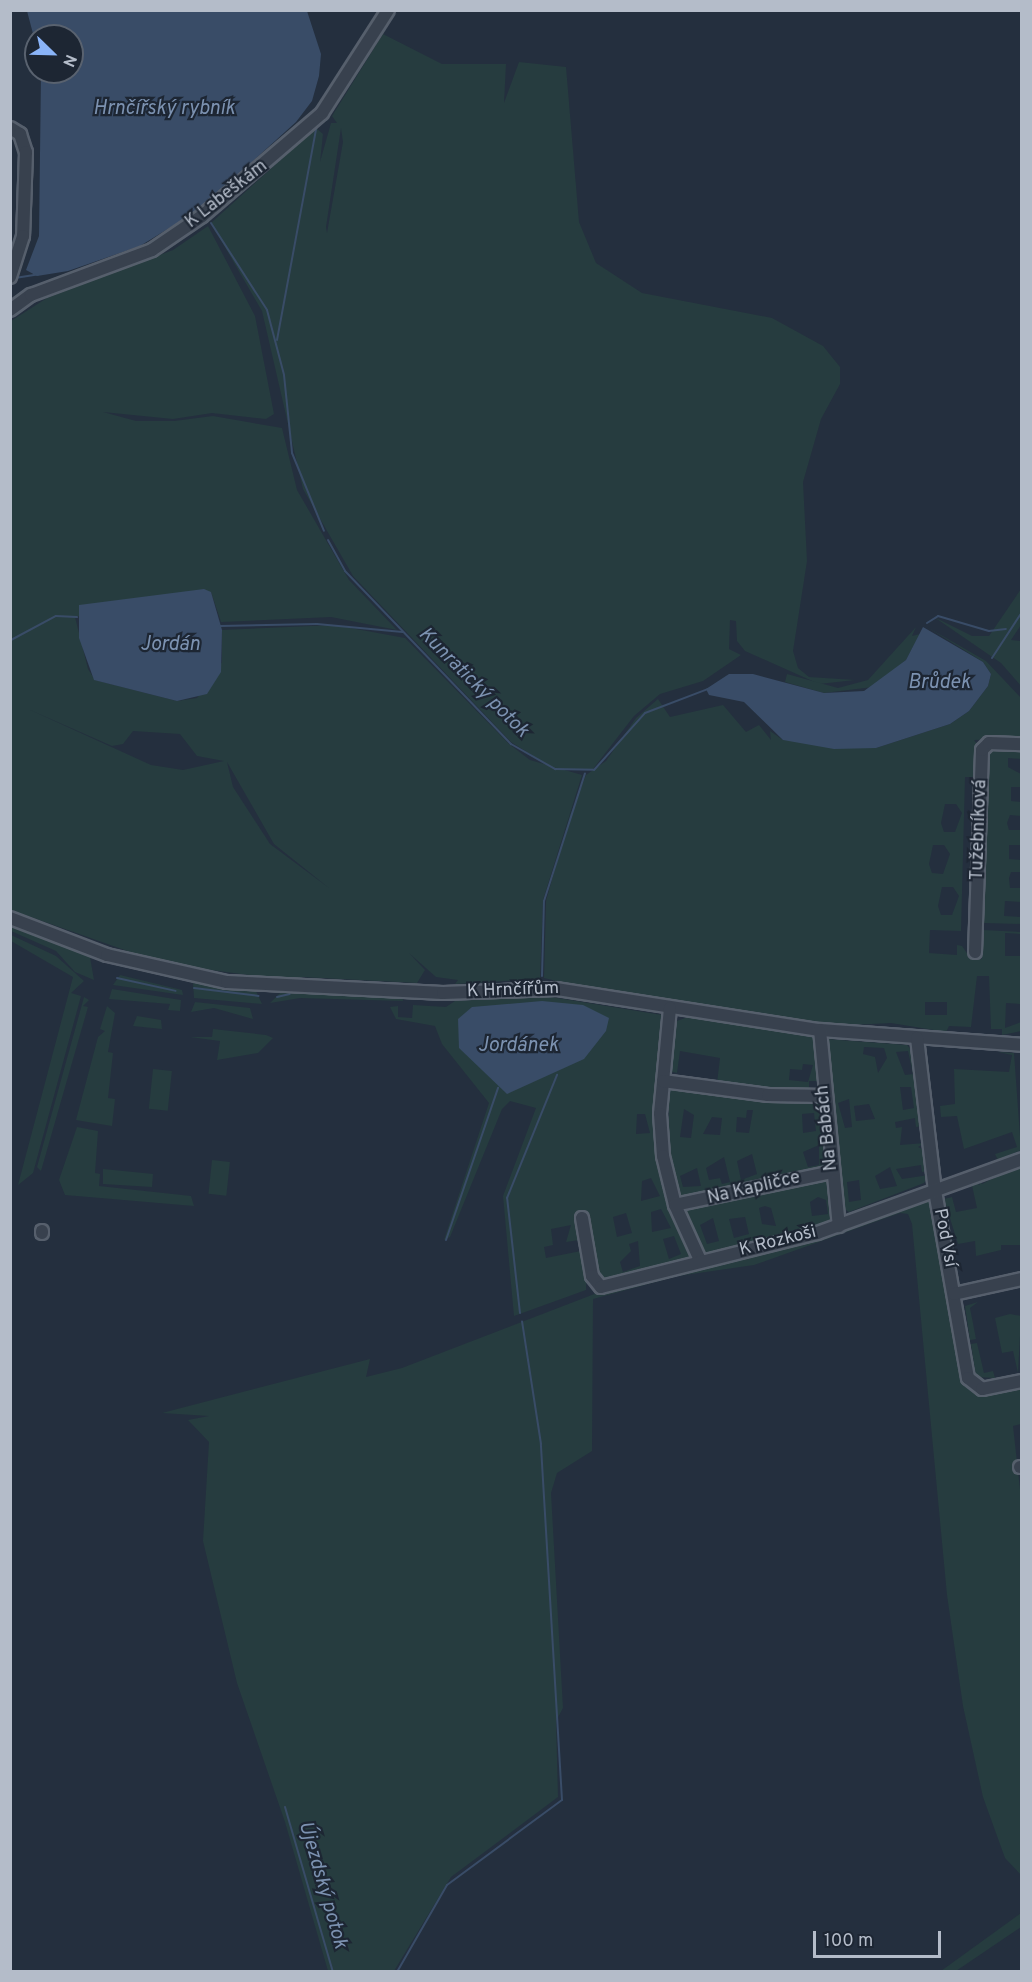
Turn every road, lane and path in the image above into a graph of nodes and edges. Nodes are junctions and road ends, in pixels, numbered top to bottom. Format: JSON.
{"nodes":[{"id":1,"x":388,"y":10,"type":"edge"},
{"id":2,"x":10,"y":128,"type":"edge"},
{"id":3,"x":10,"y":277,"type":"edge"},
{"id":4,"x":10,"y":310,"type":"edge"},
{"id":5,"x":1022,"y":744,"type":"edge"},
{"id":6,"x":10,"y":918,"type":"edge"},
{"id":7,"x":975,"y":952,"type":"dead end"},
{"id":8,"x":670,"y":1008,"type":"junction"},
{"id":9,"x":820,"y":1030,"type":"junction"},
{"id":10,"x":917,"y":1038,"type":"junction"},
{"id":11,"x":1022,"y":1045,"type":"edge"},
{"id":12,"x":663,"y":1081,"type":"junction"},
{"id":13,"x":825,"y":1096,"type":"junction"},
{"id":14,"x":1022,"y":1159,"type":"edge"},
{"id":15,"x":832,"y":1172,"type":"junction"},
{"id":16,"x":934,"y":1191,"type":"junction"},
{"id":17,"x":675,"y":1205,"type":"junction"},
{"id":18,"x":582,"y":1218,"type":"dead end"},
{"id":19,"x":839,"y":1226,"type":"junction"},
{"id":20,"x":700,"y":1260,"type":"junction"},
{"id":21,"x":1022,"y":1280,"type":"edge"},
{"id":22,"x":954,"y":1294,"type":"junction"},
{"id":23,"x":1022,"y":1381,"type":"edge"}],
"edges":[{"from":1,"to":4,"type":"street","name":"K Labeškám"},
{"from":2,"to":3,"type":"street"},
{"from":5,"to":7,"type":"street","name":"Tužebníková"},
{"from":6,"to":8,"type":"street","name":"K Hrnčířům"},
{"from":8,"to":9,"type":"street","name":"K Hrnčířům"},
{"from":8,"to":12,"type":"street"},
{"from":9,"to":10,"type":"street","name":"K Hrnčířům"},
{"from":9,"to":13,"type":"street","name":"Na Babách"},
{"from":10,"to":11,"type":"street","name":"K Hrnčířům"},
{"from":10,"to":16,"type":"street","name":"Pod Vsí"},
{"from":12,"to":13,"type":"street"},
{"from":12,"to":17,"type":"street"},
{"from":13,"to":15,"type":"street","name":"Na Babách"},
{"from":14,"to":16,"type":"street","name":"K Rozkoši"},
{"from":15,"to":17,"type":"street","name":"Na Kapličce"},
{"from":15,"to":19,"type":"street","name":"Na Babách"},
{"from":16,"to":19,"type":"street","name":"K Rozkoši"},
{"from":16,"to":22,"type":"street","name":"Pod Vsí"},
{"from":17,"to":20,"type":"street"},
{"from":18,"to":20,"type":"street","name":"K Rozkoši"},
{"from":19,"to":20,"type":"street","name":"K Rozkoši"},
{"from":21,"to":22,"type":"street"},
{"from":22,"to":23,"type":"street","name":"Pod Vsí"}]}
